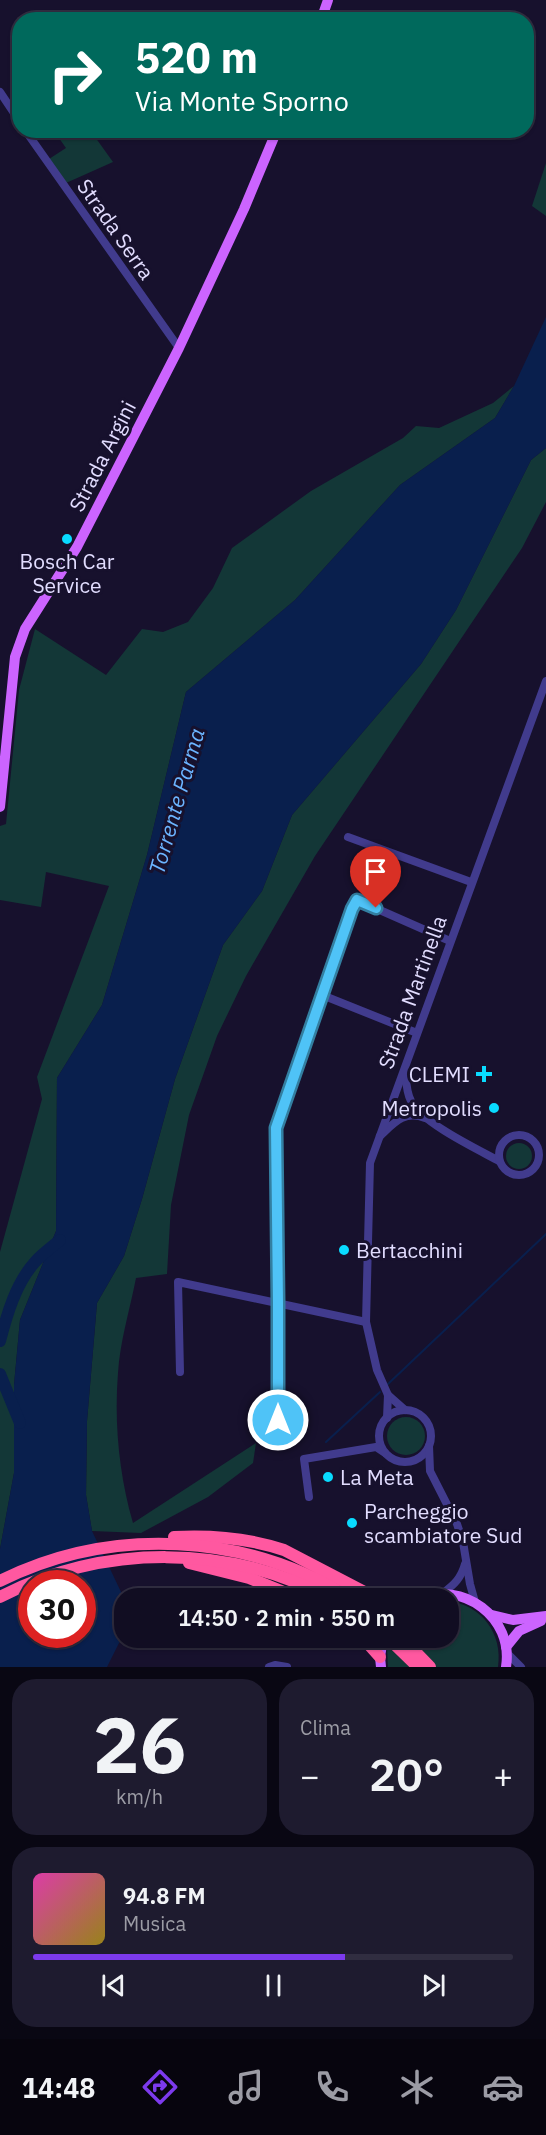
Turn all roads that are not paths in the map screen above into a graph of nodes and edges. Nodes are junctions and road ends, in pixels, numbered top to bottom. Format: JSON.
{"nodes":[{"id":1,"x":0,"y":92,"type":"edge"},
{"id":2,"x":12,"y":110,"type":"edge"},
{"id":3,"x":31,"y":138,"type":"edge"},
{"id":4,"x":274,"y":138,"type":"edge"},
{"id":5,"x":179,"y":348,"type":"junction"},
{"id":6,"x":546,"y":681,"type":"edge"},
{"id":7,"x":0,"y":807,"type":"edge"},
{"id":8,"x":348,"y":837,"type":"dead end"},
{"id":9,"x":471,"y":882,"type":"junction"},
{"id":10,"x":450,"y":941,"type":"junction"},
{"id":11,"x":322,"y":995,"type":"junction"},
{"id":12,"x":417,"y":1033,"type":"junction"},
{"id":13,"x":405,"y":1067,"type":"junction"},
{"id":14,"x":391,"y":1101,"type":"junction"},
{"id":15,"x":411,"y":1102,"type":"junction"},
{"id":16,"x":406,"y":1116,"type":"junction"},
{"id":17,"x":428,"y":1119,"type":"junction"},
{"id":18,"x":379,"y":1138,"type":"junction"},
{"id":19,"x":501,"y":1145,"type":"junction"},
{"id":20,"x":484,"y":1153,"type":"junction"},
{"id":21,"x":499,"y":1161,"type":"junction"},
{"id":22,"x":278,"y":1303,"type":"junction"},
{"id":23,"x":366,"y":1322,"type":"junction"},
{"id":24,"x":180,"y":1372,"type":"dead end"},
{"id":25,"x":388,"y":1395,"type":"junction"},
{"id":26,"x":405,"y":1410,"type":"junction"},
{"id":27,"x":387,"y":1418,"type":"junction"},
{"id":28,"x":278,"y":1420,"type":"dead end"},
{"id":29,"x":381,"y":1428,"type":"junction"},
{"id":30,"x":429,"y":1446,"type":"junction"},
{"id":31,"x":357,"y":1450,"type":"junction"},
{"id":32,"x":388,"y":1455,"type":"junction"},
{"id":33,"x":413,"y":1461,"type":"junction"},
{"id":34,"x":430,"y":1471,"type":"junction"},
{"id":35,"x":309,"y":1497,"type":"dead end"},
{"id":36,"x":129,"y":1545,"type":"junction"},
{"id":37,"x":466,"y":1560,"type":"junction"},
{"id":38,"x":119,"y":1561,"type":"junction"},
{"id":39,"x":0,"y":1581,"type":"edge"},
{"id":40,"x":274,"y":1588,"type":"edge"},
{"id":41,"x":306,"y":1588,"type":"edge"},
{"id":42,"x":329,"y":1588,"type":"edge"},
{"id":43,"x":357,"y":1588,"type":"edge"},
{"id":44,"x":450,"y":1588,"type":"edge"},
{"id":45,"x":459,"y":1596,"type":"edge"},
{"id":46,"x":0,"y":1597,"type":"edge"},
{"id":47,"x":475,"y":1602,"type":"junction"},
{"id":48,"x":492,"y":1615,"type":"junction"},
{"id":49,"x":546,"y":1618,"type":"edge"},
{"id":50,"x":370,"y":1648,"type":"edge"},
{"id":51,"x":398,"y":1648,"type":"edge"},
{"id":52,"x":412,"y":1648,"type":"edge"},
{"id":53,"x":507,"y":1650,"type":"junction"},
{"id":54,"x":380,"y":1662,"type":"edge"},
{"id":55,"x":507,"y":1666,"type":"edge"},
{"id":56,"x":269,"y":1667,"type":"edge"},
{"id":57,"x":287,"y":1667,"type":"edge"},
{"id":58,"x":418,"y":1667,"type":"edge"},
{"id":59,"x":430,"y":1667,"type":"edge"},
{"id":60,"x":521,"y":1667,"type":"edge"}],
"edges":[{"from":1,"to":2,"type":"street"},
{"from":3,"to":5,"type":"street","name":"Strada Serra"},
{"from":4,"to":5,"type":"main road","name":"Strada Argini"},
{"from":5,"to":7,"type":"main road","name":"Strada Argini"},
{"from":6,"to":9,"type":"street","name":"Strada Martinella"},
{"from":8,"to":9,"type":"street"},
{"from":9,"to":10,"type":"street","name":"Strada Martinella"},
{"from":10,"to":11,"type":"street"},
{"from":10,"to":12,"type":"street","name":"Strada Martinella"},
{"from":11,"to":12,"type":"street"},
{"from":11,"to":22,"type":"street"},
{"from":12,"to":13,"type":"street","name":"Strada Martinella"},
{"from":13,"to":14,"type":"street","name":"Strada Martinella"},
{"from":13,"to":15,"type":"street"},
{"from":14,"to":15,"type":"street"},
{"from":14,"to":16,"type":"street"},
{"from":14,"to":18,"type":"street","name":"Strada Martinella"},
{"from":15,"to":17,"type":"street"},
{"from":16,"to":17,"type":"street"},
{"from":16,"to":18,"type":"street"},
{"from":17,"to":20,"type":"street"},
{"from":18,"to":23,"type":"street","name":"Strada Martinella"},
{"from":19,"to":20,"type":"street"},
{"from":19,"to":21,"type":"street"},
{"from":19,"to":21,"type":"street"},
{"from":20,"to":21,"type":"street"},
{"from":22,"to":23,"type":"street"},
{"from":22,"to":24,"type":"street"},
{"from":22,"to":28,"type":"street"},
{"from":23,"to":25,"type":"street","name":"Strada Martinella"},
{"from":25,"to":26,"type":"street","name":"Strada Martinella"},
{"from":25,"to":27,"type":"street","name":"Strada Martinella"},
{"from":26,"to":27,"type":"street"},
{"from":26,"to":30,"type":"street","name":"Strada Martinella"},
{"from":27,"to":29,"type":"street","name":"Strada Martinella"},
{"from":29,"to":31,"type":"street","name":"Strada Martinella"},
{"from":29,"to":32,"type":"street"},
{"from":30,"to":33,"type":"street"},
{"from":30,"to":34,"type":"street","name":"Strada Martinella"},
{"from":31,"to":32,"type":"street"},
{"from":31,"to":35,"type":"street"},
{"from":32,"to":33,"type":"street"},
{"from":33,"to":34,"type":"street"},
{"from":34,"to":37,"type":"street","name":"Strada Martinella"},
{"from":36,"to":39,"type":"highway"},
{"from":36,"to":42,"type":"highway"},
{"from":36,"to":43,"type":"highway"},
{"from":37,"to":44,"type":"street"},
{"from":37,"to":47,"type":"street","name":"Strada Martinella"},
{"from":38,"to":40,"type":"highway"},
{"from":38,"to":41,"type":"highway"},
{"from":38,"to":46,"type":"highway"},
{"from":45,"to":47,"type":"main road"},
{"from":47,"to":48,"type":"main road"},
{"from":48,"to":49,"type":"main road"},
{"from":48,"to":53,"type":"main road"},
{"from":49,"to":53,"type":"main road"},
{"from":50,"to":54,"type":"highway"},
{"from":51,"to":58,"type":"highway"},
{"from":52,"to":59,"type":"highway"},
{"from":53,"to":55,"type":"main road"},
{"from":53,"to":60,"type":"street"},
{"from":56,"to":57,"type":"street"}]}
